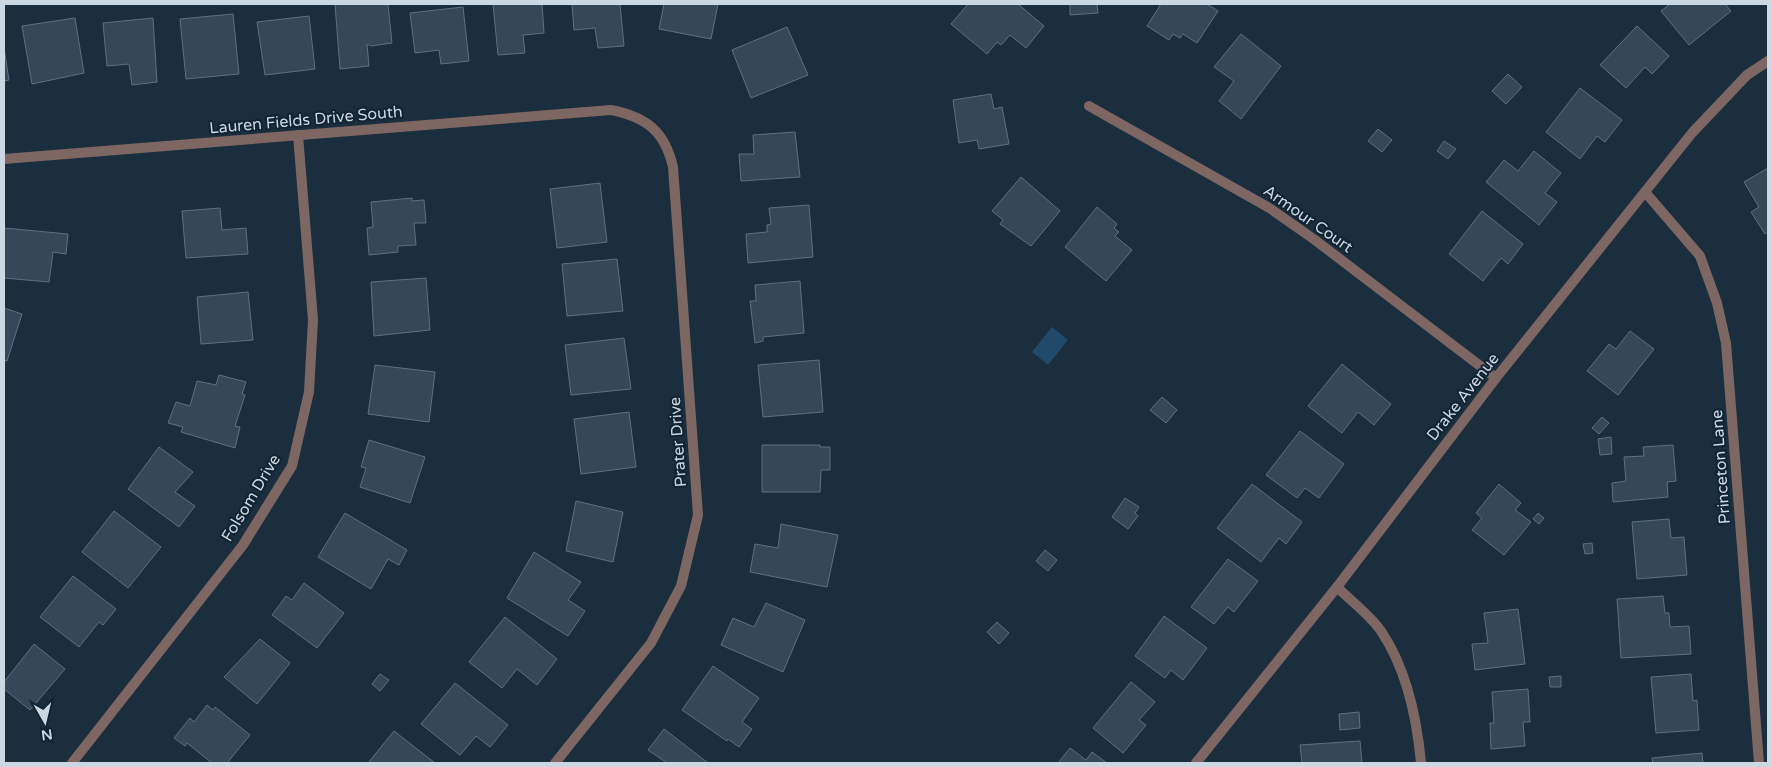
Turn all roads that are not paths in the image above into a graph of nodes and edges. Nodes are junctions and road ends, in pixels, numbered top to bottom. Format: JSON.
{"nodes":[{"id":1,"x":1768,"y":61,"type":"edge"},
{"id":2,"x":1090,"y":106,"type":"dead end"},
{"id":3,"x":612,"y":110,"type":"joint"},
{"id":4,"x":298,"y":135,"type":"junction"},
{"id":5,"x":4,"y":159,"type":"edge"},
{"id":6,"x":1645,"y":192,"type":"junction"},
{"id":7,"x":1496,"y":378,"type":"junction"},
{"id":8,"x":1337,"y":587,"type":"junction"},
{"id":9,"x":72,"y":763,"type":"edge"},
{"id":10,"x":556,"y":763,"type":"edge"},
{"id":11,"x":1196,"y":763,"type":"edge"},
{"id":12,"x":1420,"y":763,"type":"edge"},
{"id":13,"x":1759,"y":763,"type":"edge"}],
"edges":[{"from":1,"to":6,"type":"street","name":"Drake Avenue"},
{"from":2,"to":7,"type":"street","name":"Armour Court"},
{"from":3,"to":4,"type":"street","name":"Lauren Fields Drive South"},
{"from":3,"to":10,"type":"street","name":"Prater Drive"},
{"from":4,"to":5,"type":"street","name":"Lauren Fields Drive South"},
{"from":4,"to":9,"type":"street","name":"Folsom Drive"},
{"from":6,"to":7,"type":"street","name":"Drake Avenue"},
{"from":6,"to":13,"type":"street","name":"Princeton Lane"},
{"from":7,"to":8,"type":"street","name":"Drake Avenue"},
{"from":8,"to":11,"type":"street","name":"Drake Avenue"},
{"from":8,"to":12,"type":"street"}]}
